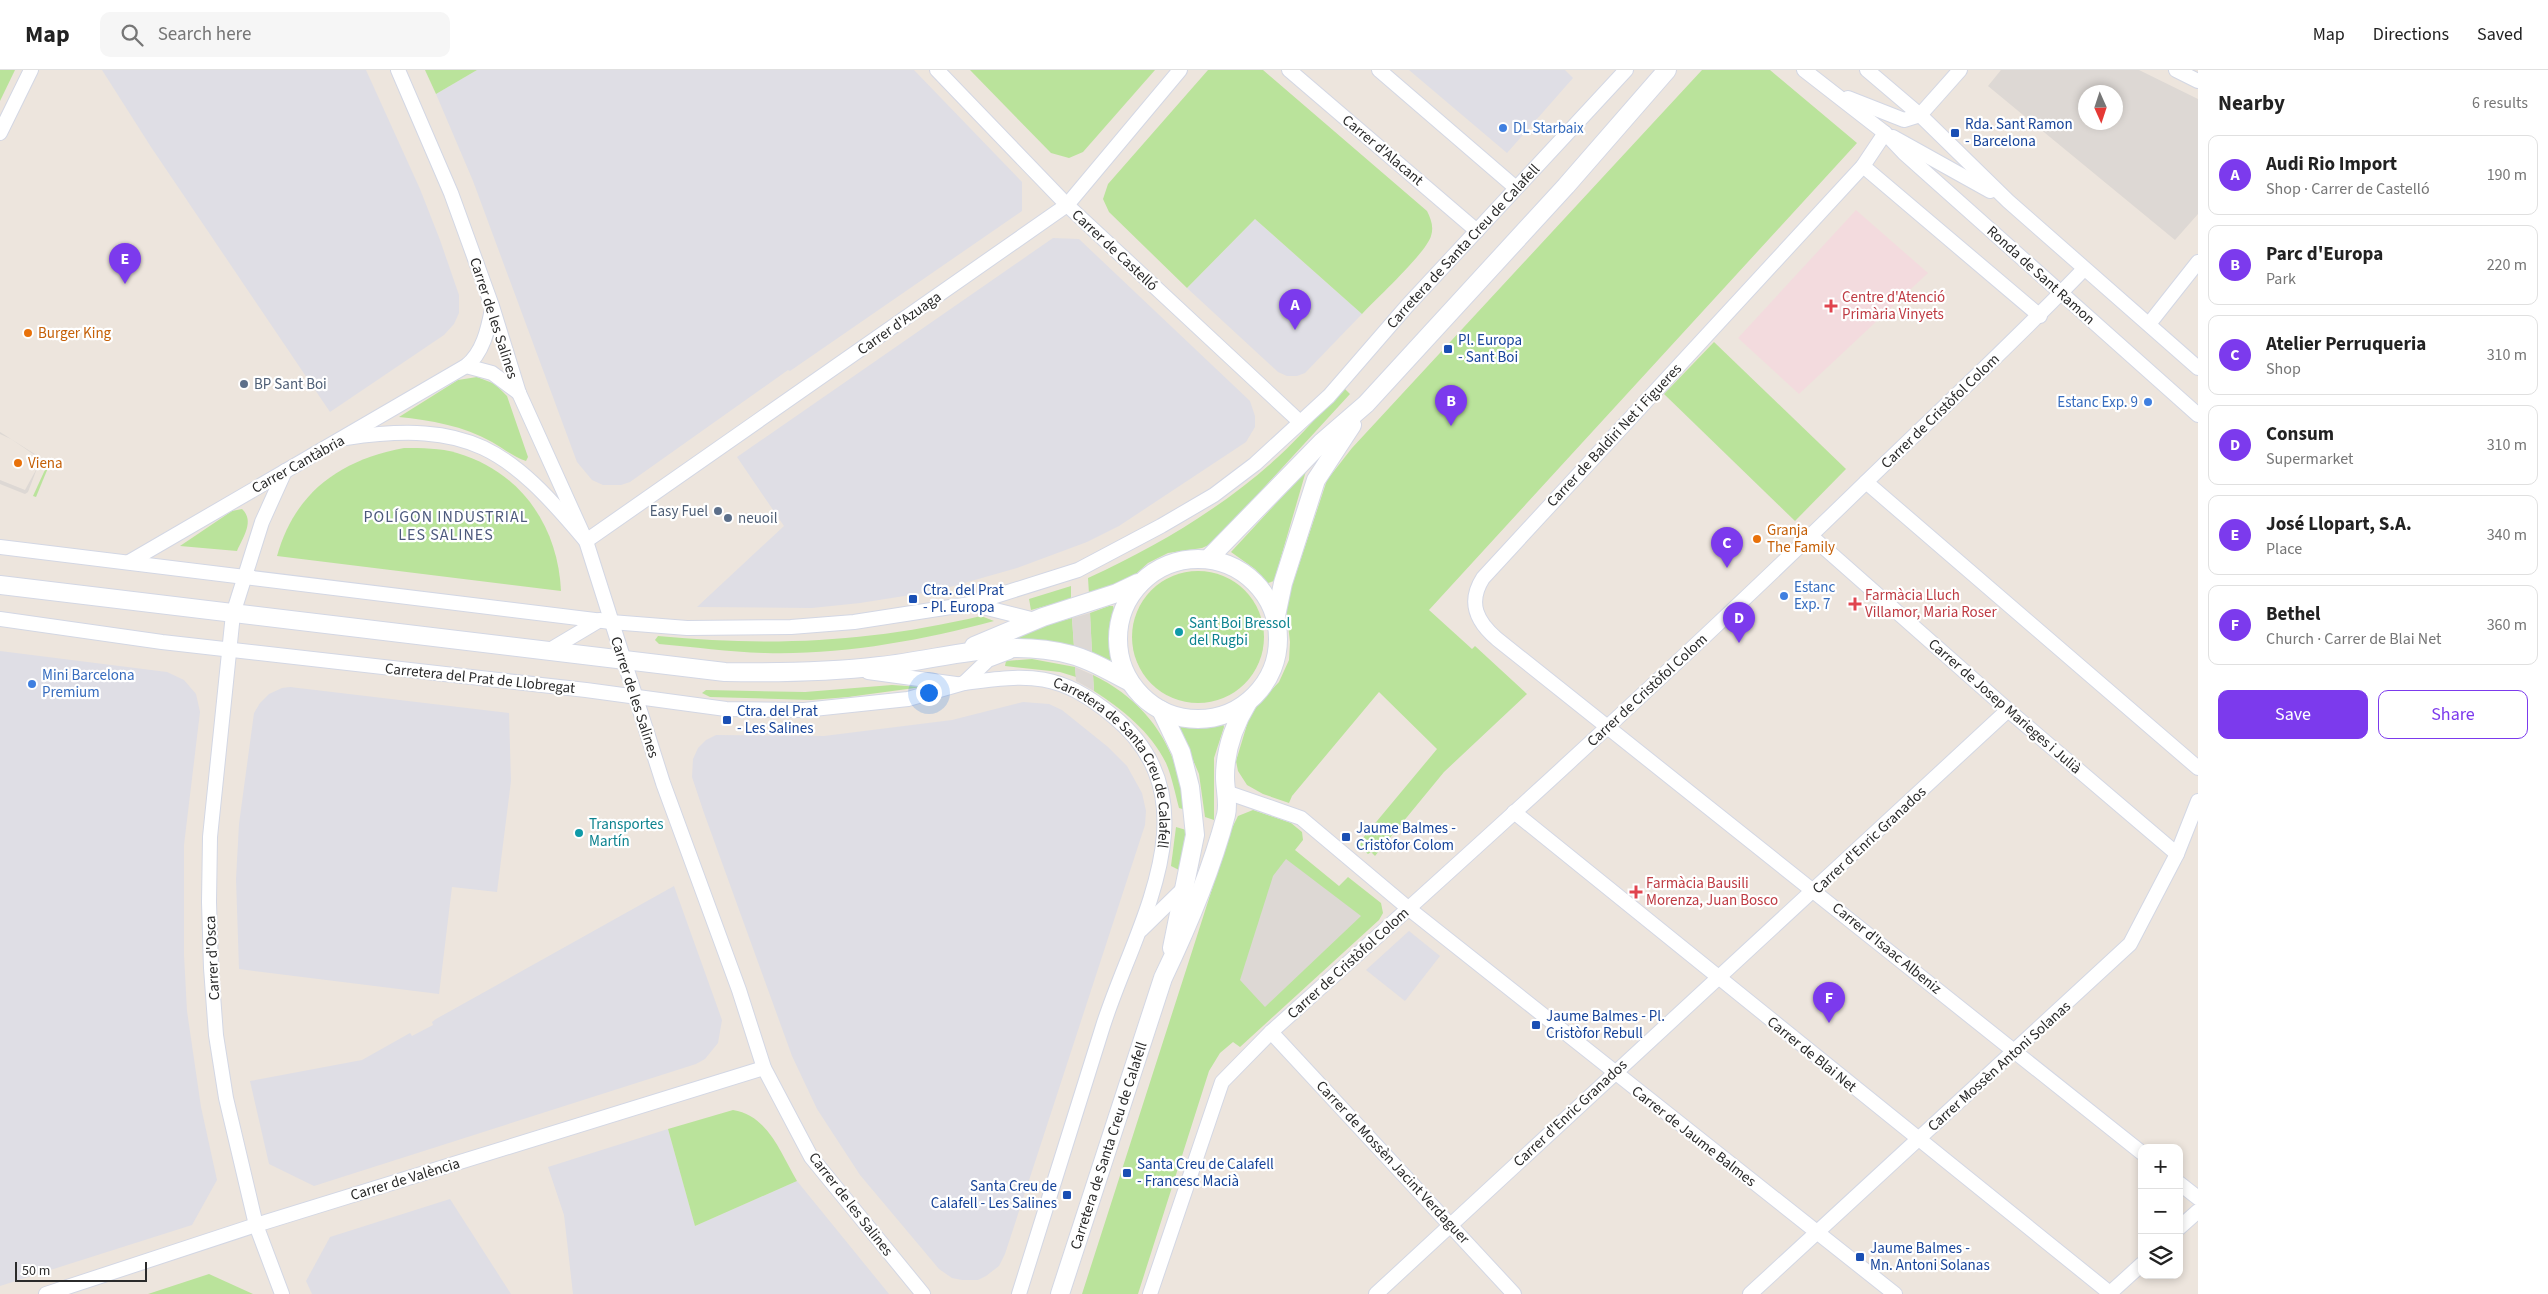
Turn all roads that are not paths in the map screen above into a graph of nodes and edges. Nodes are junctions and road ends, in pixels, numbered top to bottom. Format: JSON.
{"nodes":[{"id":1,"x":31,"y":70,"type":"edge"},
{"id":2,"x":398,"y":70,"type":"edge"},
{"id":3,"x":937,"y":70,"type":"edge"},
{"id":4,"x":1180,"y":70,"type":"edge"},
{"id":5,"x":1288,"y":70,"type":"edge"},
{"id":6,"x":1379,"y":70,"type":"edge"},
{"id":7,"x":1626,"y":70,"type":"edge"},
{"id":8,"x":1667,"y":70,"type":"edge"},
{"id":9,"x":1804,"y":70,"type":"edge"},
{"id":10,"x":1866,"y":70,"type":"edge"},
{"id":11,"x":1960,"y":70,"type":"edge"},
{"id":12,"x":2176,"y":70,"type":"edge"},
{"id":13,"x":2198,"y":81,"type":"edge"},
{"id":14,"x":1832,"y":91,"type":"junction"},
{"id":15,"x":1920,"y":115,"type":"junction"},
{"id":16,"x":0,"y":133,"type":"edge"},
{"id":17,"x":1885,"y":133,"type":"junction"},
{"id":18,"x":1863,"y":166,"type":"junction"},
{"id":19,"x":1516,"y":188,"type":"junction"},
{"id":20,"x":2008,"y":201,"type":"junction"},
{"id":21,"x":1067,"y":205,"type":"junction"},
{"id":22,"x":1477,"y":231,"type":"junction"},
{"id":23,"x":2198,"y":262,"type":"edge"},
{"id":24,"x":2084,"y":269,"type":"junction"},
{"id":25,"x":2061,"y":293,"type":"junction"},
{"id":26,"x":492,"y":306,"type":"junction"},
{"id":27,"x":2040,"y":316,"type":"junction"},
{"id":28,"x":2148,"y":324,"type":"junction"},
{"id":29,"x":466,"y":366,"type":"junction"},
{"id":30,"x":2198,"y":368,"type":"edge"},
{"id":31,"x":519,"y":393,"type":"junction"},
{"id":32,"x":1366,"y":404,"type":"junction"},
{"id":33,"x":2198,"y":415,"type":"edge"},
{"id":34,"x":1300,"y":422,"type":"junction"},
{"id":35,"x":346,"y":438,"type":"junction"},
{"id":36,"x":285,"y":471,"type":"junction"},
{"id":37,"x":1866,"y":482,"type":"junction"},
{"id":38,"x":1812,"y":536,"type":"junction"},
{"id":39,"x":586,"y":540,"type":"junction"},
{"id":40,"x":0,"y":547,"type":"edge"},
{"id":41,"x":1208,"y":559,"type":"junction"},
{"id":42,"x":129,"y":562,"type":"junction"},
{"id":43,"x":243,"y":578,"type":"junction"},
{"id":44,"x":1143,"y":580,"type":"junction"},
{"id":45,"x":0,"y":585,"type":"edge"},
{"id":46,"x":970,"y":604,"type":"junction"},
{"id":47,"x":233,"y":614,"type":"junction"},
{"id":48,"x":1276,"y":616,"type":"junction"},
{"id":49,"x":0,"y":619,"type":"edge"},
{"id":50,"x":1035,"y":620,"type":"junction"},
{"id":51,"x":606,"y":621,"type":"junction"},
{"id":52,"x":1022,"y":648,"type":"junction"},
{"id":53,"x":229,"y":650,"type":"junction"},
{"id":54,"x":548,"y":651,"type":"junction"},
{"id":55,"x":961,"y":651,"type":"junction"},
{"id":56,"x":624,"y":659,"type":"junction"},
{"id":57,"x":850,"y":669,"type":"junction"},
{"id":58,"x":1130,"y":682,"type":"junction"},
{"id":59,"x":961,"y":684,"type":"junction"},
{"id":60,"x":637,"y":698,"type":"junction"},
{"id":61,"x":1248,"y":702,"type":"junction"},
{"id":62,"x":1161,"y":710,"type":"junction"},
{"id":63,"x":2008,"y":710,"type":"junction"},
{"id":64,"x":1608,"y":726,"type":"junction"},
{"id":65,"x":2198,"y":768,"type":"edge"},
{"id":66,"x":1226,"y":792,"type":"junction"},
{"id":67,"x":2198,"y":801,"type":"edge"},
{"id":68,"x":1514,"y":812,"type":"junction"},
{"id":69,"x":2177,"y":854,"type":"junction"},
{"id":70,"x":1182,"y":890,"type":"junction"},
{"id":71,"x":1815,"y":890,"type":"junction"},
{"id":72,"x":1408,"y":908,"type":"junction"},
{"id":73,"x":1136,"y":934,"type":"junction"},
{"id":74,"x":1168,"y":969,"type":"junction"},
{"id":75,"x":1716,"y":977,"type":"junction"},
{"id":76,"x":1271,"y":1032,"type":"junction"},
{"id":77,"x":2015,"y":1051,"type":"junction"},
{"id":78,"x":764,"y":1068,"type":"junction"},
{"id":79,"x":1614,"y":1073,"type":"junction"},
{"id":80,"x":1918,"y":1139,"type":"junction"},
{"id":81,"x":2138,"y":1150,"type":"edge"},
{"id":82,"x":2183,"y":1186,"type":"edge"},
{"id":83,"x":2198,"y":1198,"type":"edge"},
{"id":84,"x":2198,"y":1210,"type":"edge"},
{"id":85,"x":1452,"y":1224,"type":"junction"},
{"id":86,"x":2183,"y":1224,"type":"edge"},
{"id":87,"x":256,"y":1225,"type":"junction"},
{"id":88,"x":1816,"y":1231,"type":"junction"},
{"id":89,"x":2138,"y":1268,"type":"edge"},
{"id":90,"x":46,"y":1294,"type":"edge"},
{"id":91,"x":282,"y":1294,"type":"edge"},
{"id":92,"x":923,"y":1294,"type":"edge"},
{"id":93,"x":1019,"y":1294,"type":"edge"},
{"id":94,"x":1060,"y":1294,"type":"edge"},
{"id":95,"x":1150,"y":1294,"type":"edge"},
{"id":96,"x":1376,"y":1294,"type":"edge"},
{"id":97,"x":1514,"y":1294,"type":"edge"},
{"id":98,"x":1750,"y":1294,"type":"edge"},
{"id":99,"x":1895,"y":1294,"type":"edge"},
{"id":100,"x":2110,"y":1294,"type":"edge"}],
"edges":[{"from":1,"to":16,"type":"street"},
{"from":2,"to":26,"type":"street","name":"Carrer de les Salines"},
{"from":3,"to":21,"type":"street","name":"Carrer de Castelló"},
{"from":4,"to":21,"type":"street","name":"Carrer d'Azuaga"},
{"from":5,"to":22,"type":"street","name":"Carrer d'Alacant"},
{"from":6,"to":19,"type":"street"},
{"from":7,"to":19,"type":"street","name":"Carretera de Santa Creu de Calafell"},
{"from":8,"to":32,"type":"street"},
{"from":9,"to":14,"type":"street","name":"Ronda de Sant Ramon"},
{"from":10,"to":15,"type":"street","name":"Ronda de Sant Ramon"},
{"from":11,"to":15,"type":"street"},
{"from":12,"to":13,"type":"street"},
{"from":14,"to":15,"type":"street"},
{"from":14,"to":17,"type":"street","name":"Ronda de Sant Ramon"},
{"from":15,"to":20,"type":"street","name":"Ronda de Sant Ramon"},
{"from":17,"to":18,"type":"street","name":"Carrer de Baldiri Net i Figueres"},
{"from":17,"to":20,"type":"street","name":"Ronda de Sant Ramon"},
{"from":17,"to":25,"type":"street","name":"Ronda de Sant Ramon"},
{"from":18,"to":27,"type":"street","name":"Ronda de Sant Ramon"},
{"from":18,"to":64,"type":"street","name":"Carrer de Baldiri Net i Figueres"},
{"from":19,"to":22,"type":"street","name":"Carretera de Santa Creu de Calafell"},
{"from":20,"to":24,"type":"street","name":"Ronda de Sant Ramon"},
{"from":21,"to":34,"type":"street","name":"Carrer de Castelló"},
{"from":21,"to":39,"type":"street","name":"Carrer d'Azuaga"},
{"from":22,"to":34,"type":"street","name":"Carretera de Santa Creu de Calafell"},
{"from":23,"to":28,"type":"street"},
{"from":24,"to":25,"type":"street","name":"Carrer de Cristòfol Colom"},
{"from":24,"to":28,"type":"street","name":"Ronda de Sant Ramon"},
{"from":25,"to":27,"type":"street","name":"Carrer de Cristòfol Colom"},
{"from":25,"to":33,"type":"street","name":"Ronda de Sant Ramon"},
{"from":26,"to":29,"type":"street","name":"Carrer Cantàbria"},
{"from":26,"to":31,"type":"street","name":"Carrer de les Salines"},
{"from":27,"to":37,"type":"street","name":"Carrer de Cristòfol Colom"},
{"from":28,"to":30,"type":"street","name":"Ronda de Sant Ramon"},
{"from":29,"to":31,"type":"street"},
{"from":29,"to":35,"type":"street","name":"Carrer Cantàbria"},
{"from":31,"to":39,"type":"street","name":"Carrer de les Salines"},
{"from":32,"to":41,"type":"street"},
{"from":32,"to":48,"type":"street"},
{"from":34,"to":46,"type":"street"},
{"from":35,"to":36,"type":"street","name":"Carrer Cantàbria"},
{"from":35,"to":39,"type":"street"},
{"from":36,"to":42,"type":"street","name":"Carrer Cantàbria"},
{"from":36,"to":43,"type":"street","name":"Carrer d'Osca"},
{"from":37,"to":38,"type":"street","name":"Carrer de Cristòfol Colom"},
{"from":37,"to":65,"type":"street"},
{"from":38,"to":63,"type":"street","name":"Carrer de Josep Marieges i Julià"},
{"from":38,"to":64,"type":"street","name":"Carrer de Cristòfol Colom"},
{"from":39,"to":51,"type":"street","name":"Carrer de les Salines"},
{"from":40,"to":42,"type":"street"},
{"from":41,"to":44,"type":"street"},
{"from":41,"to":48,"type":"street"},
{"from":42,"to":43,"type":"street"},
{"from":43,"to":47,"type":"street","name":"Carrer d'Osca"},
{"from":43,"to":51,"type":"street"},
{"from":44,"to":50,"type":"street"},
{"from":44,"to":58,"type":"street"},
{"from":45,"to":47,"type":"street"},
{"from":46,"to":50,"type":"street"},
{"from":46,"to":51,"type":"street"},
{"from":47,"to":53,"type":"street","name":"Carrer d'Osca"},
{"from":47,"to":54,"type":"street"},
{"from":48,"to":61,"type":"street"},
{"from":49,"to":53,"type":"street","name":"Carretera del Prat de Llobregat"},
{"from":50,"to":55,"type":"street"},
{"from":51,"to":54,"type":"street"},
{"from":51,"to":56,"type":"street","name":"Carrer de les Salines"},
{"from":52,"to":55,"type":"street"},
{"from":52,"to":58,"type":"street"},
{"from":52,"to":59,"type":"street","name":"Carretera del Prat de Llobregat"},
{"from":53,"to":60,"type":"street","name":"Carretera del Prat de Llobregat"},
{"from":53,"to":87,"type":"street","name":"Carrer d'Osca"},
{"from":54,"to":56,"type":"street"},
{"from":55,"to":57,"type":"street"},
{"from":56,"to":57,"type":"street"},
{"from":56,"to":60,"type":"street","name":"Carrer de les Salines"},
{"from":57,"to":59,"type":"street"},
{"from":58,"to":62,"type":"street"},
{"from":59,"to":60,"type":"street","name":"Carretera del Prat de Llobregat"},
{"from":59,"to":73,"type":"street","name":"Carretera de Santa Creu de Calafell"},
{"from":60,"to":78,"type":"street","name":"Carrer de les Salines"},
{"from":61,"to":62,"type":"street"},
{"from":61,"to":66,"type":"street","name":"Carretera de Santa Creu de Calafell"},
{"from":62,"to":70,"type":"street","name":"Carretera de Santa Creu de Calafell"},
{"from":63,"to":69,"type":"street","name":"Carrer de Josep Marieges i Julià"},
{"from":63,"to":71,"type":"street","name":"Carrer d'Enric Granados"},
{"from":64,"to":68,"type":"street","name":"Carrer de Cristòfol Colom"},
{"from":64,"to":71,"type":"street","name":"Carrer d'Isaac Albeniz"},
{"from":66,"to":72,"type":"street","name":"Carrer de Jaume Balmes"},
{"from":66,"to":74,"type":"street","name":"Carretera de Santa Creu de Calafell"},
{"from":67,"to":69,"type":"street","name":"Carrer Mossèn Antoni Solanas"},
{"from":68,"to":72,"type":"street","name":"Carrer de Cristòfol Colom"},
{"from":68,"to":75,"type":"street","name":"Carrer de Blai Net"},
{"from":69,"to":77,"type":"street","name":"Carrer Mossèn Antoni Solanas"},
{"from":70,"to":73,"type":"street","name":"Carretera de Santa Creu de Calafell"},
{"from":70,"to":74,"type":"street","name":"Carretera de Santa Creu de Calafell"},
{"from":71,"to":75,"type":"street","name":"Carrer d'Enric Granados"},
{"from":71,"to":77,"type":"street","name":"Carrer d'Isaac Albeniz"},
{"from":72,"to":76,"type":"street","name":"Carrer de Cristòfol Colom"},
{"from":72,"to":79,"type":"street","name":"Carrer de Jaume Balmes"},
{"from":73,"to":93,"type":"street","name":"Carretera de Santa Creu de Calafell"},
{"from":74,"to":94,"type":"street","name":"Carretera de Santa Creu de Calafell"},
{"from":75,"to":79,"type":"street","name":"Carrer d'Enric Granados"},
{"from":75,"to":80,"type":"street","name":"Carrer de Blai Net"},
{"from":76,"to":85,"type":"street","name":"Carrer de Mossèn Jacint Verdaguer"},
{"from":76,"to":95,"type":"street","name":"Carrer de Cristòfol Colom"},
{"from":77,"to":80,"type":"street","name":"Carrer Mossèn Antoni Solanas"},
{"from":77,"to":81,"type":"street","name":"Carrer d'Isaac Albeniz"},
{"from":78,"to":87,"type":"street","name":"Carrer de València"},
{"from":78,"to":92,"type":"street","name":"Carrer de les Salines"},
{"from":79,"to":85,"type":"street","name":"Carrer d'Enric Granados"},
{"from":79,"to":88,"type":"street","name":"Carrer de Jaume Balmes"},
{"from":80,"to":88,"type":"street","name":"Carrer Mossèn Antoni Solanas"},
{"from":80,"to":100,"type":"street","name":"Carrer de Blai Net"},
{"from":82,"to":83,"type":"street"},
{"from":84,"to":86,"type":"street"},
{"from":85,"to":96,"type":"street","name":"Carrer d'Enric Granados"},
{"from":85,"to":97,"type":"street","name":"Carrer de Mossèn Jacint Verdaguer"},
{"from":87,"to":90,"type":"street","name":"Carrer de València"},
{"from":87,"to":91,"type":"street","name":"Carrer d'Osca"},
{"from":88,"to":98,"type":"street","name":"Carrer Mossèn Antoni Solanas"},
{"from":88,"to":99,"type":"street","name":"Carrer de Jaume Balmes"},
{"from":89,"to":100,"type":"street"}]}
